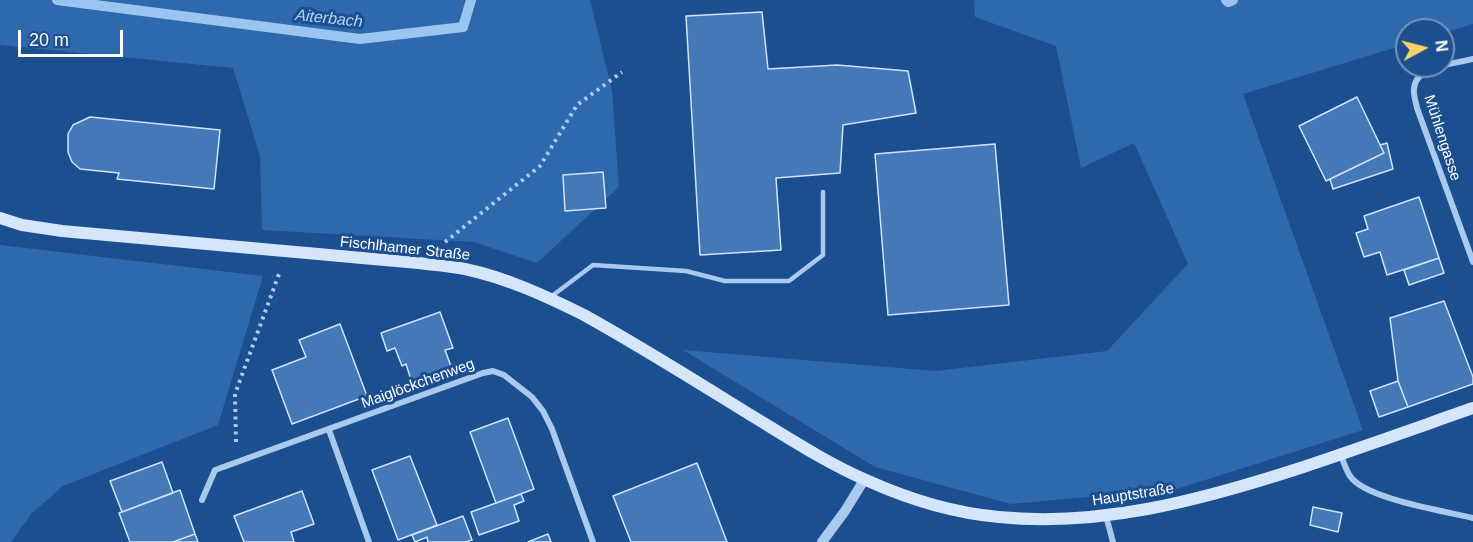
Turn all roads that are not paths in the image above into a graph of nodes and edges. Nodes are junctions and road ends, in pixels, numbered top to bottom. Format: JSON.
{"nodes":[{"id":1,"x":1473,"y":59,"type":"edge"},
{"id":2,"x":823,"y":192,"type":"dead end"},
{"id":3,"x":0,"y":218,"type":"edge"},
{"id":4,"x":1473,"y":262,"type":"edge"},
{"id":5,"x":550,"y":298,"type":"junction"},
{"id":6,"x":1473,"y":408,"type":"edge"},
{"id":7,"x":329,"y":430,"type":"junction"},
{"id":8,"x":1341,"y":454,"type":"junction"},
{"id":9,"x":864,"y":480,"type":"junction"},
{"id":10,"x":202,"y":500,"type":"dead end"},
{"id":11,"x":1106,"y":516,"type":"junction"},
{"id":12,"x":1473,"y":518,"type":"edge"},
{"id":13,"x":369,"y":542,"type":"edge"},
{"id":14,"x":593,"y":542,"type":"edge"},
{"id":15,"x":822,"y":542,"type":"edge"},
{"id":16,"x":1113,"y":542,"type":"edge"}],
"edges":[{"from":1,"to":4,"type":"street","name":"Mühlengasse"},
{"from":2,"to":5,"type":"lane"},
{"from":3,"to":5,"type":"main road","name":"Fischlhamer Straße"},
{"from":5,"to":9,"type":"main road","name":"Fischlhamer Straße"},
{"from":6,"to":8,"type":"main road","name":"Hauptstraße"},
{"from":7,"to":10,"type":"street","name":"Maiglöckchenweg"},
{"from":7,"to":13,"type":"street"},
{"from":7,"to":14,"type":"street","name":"Maiglöckchenweg"},
{"from":8,"to":11,"type":"main road","name":"Hauptstraße"},
{"from":8,"to":12,"type":"street"},
{"from":9,"to":11,"type":"main road","name":"Hauptstraße"},
{"from":9,"to":15,"type":"street"},
{"from":11,"to":16,"type":"street"}]}
